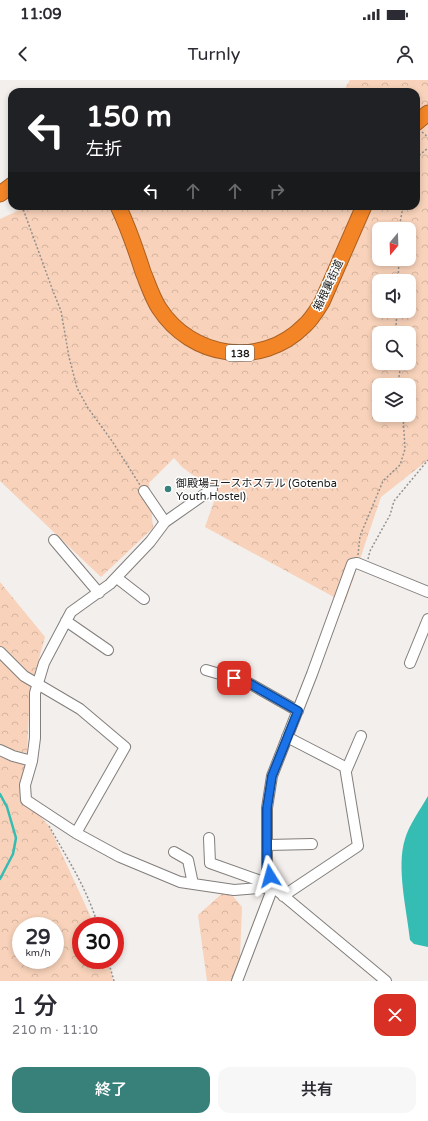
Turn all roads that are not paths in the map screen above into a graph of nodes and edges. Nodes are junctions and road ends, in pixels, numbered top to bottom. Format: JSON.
{"nodes":[{"id":1,"x":428,"y":113,"type":"edge"},
{"id":2,"x":420,"y":120,"type":"edge"},
{"id":3,"x":120,"y":210,"type":"edge"},
{"id":4,"x":362,"y":210,"type":"edge"},
{"id":5,"x":212,"y":489,"type":"dead end"},
{"id":6,"x":144,"y":491,"type":"road end"},
{"id":7,"x":165,"y":522,"type":"junction"},
{"id":8,"x":54,"y":540,"type":"dead end"},
{"id":9,"x":117,"y":578,"type":"junction"},
{"id":10,"x":99,"y":592,"type":"junction"},
{"id":11,"x":428,"y":592,"type":"edge"},
{"id":12,"x":144,"y":599,"type":"dead end"},
{"id":13,"x":428,"y":619,"type":"edge"},
{"id":14,"x":66,"y":621,"type":"junction"},
{"id":15,"x":108,"y":650,"type":"dead end"},
{"id":16,"x":0,"y":652,"type":"edge"},
{"id":17,"x":410,"y":663,"type":"dead end"},
{"id":18,"x":206,"y":670,"type":"dead end"},
{"id":19,"x":38,"y":684,"type":"junction"},
{"id":20,"x":298,"y":711,"type":"junction"},
{"id":21,"x":361,"y":736,"type":"dead end"},
{"id":22,"x":288,"y":737,"type":"junction"},
{"id":23,"x":0,"y":750,"type":"edge"},
{"id":24,"x":32,"y":761,"type":"junction"},
{"id":25,"x":346,"y":771,"type":"junction"},
{"id":26,"x":76,"y":833,"type":"junction"},
{"id":27,"x":209,"y":838,"type":"dead end"},
{"id":28,"x":312,"y":844,"type":"dead end"},
{"id":29,"x":267,"y":845,"type":"junction"},
{"id":30,"x":174,"y":852,"type":"dead end"},
{"id":31,"x":193,"y":884,"type":"junction"},
{"id":32,"x":273,"y":886,"type":"junction"},
{"id":33,"x":283,"y":896,"type":"junction"},
{"id":34,"x":237,"y":981,"type":"edge"},
{"id":35,"x":386,"y":981,"type":"edge"}],
"edges":[{"from":1,"to":2,"type":"highway"},
{"from":3,"to":4,"type":"highway","name":"箱根裏街道","number":"138"},
{"from":5,"to":7,"type":"street"},
{"from":6,"to":7,"type":"street"},
{"from":7,"to":9,"type":"street"},
{"from":8,"to":10,"type":"street"},
{"from":9,"to":10,"type":"street"},
{"from":9,"to":12,"type":"street"},
{"from":10,"to":14,"type":"street"},
{"from":11,"to":20,"type":"street"},
{"from":13,"to":17,"type":"street"},
{"from":14,"to":15,"type":"street"},
{"from":14,"to":19,"type":"street"},
{"from":16,"to":19,"type":"street"},
{"from":18,"to":20,"type":"street"},
{"from":19,"to":24,"type":"street"},
{"from":19,"to":26,"type":"street"},
{"from":20,"to":22,"type":"street"},
{"from":21,"to":25,"type":"street"},
{"from":22,"to":25,"type":"street"},
{"from":22,"to":29,"type":"street"},
{"from":23,"to":24,"type":"street"},
{"from":24,"to":26,"type":"street"},
{"from":25,"to":33,"type":"street"},
{"from":26,"to":31,"type":"street"},
{"from":27,"to":32,"type":"street"},
{"from":28,"to":29,"type":"street"},
{"from":29,"to":32,"type":"street"},
{"from":30,"to":31,"type":"street"},
{"from":31,"to":32,"type":"street"},
{"from":32,"to":33,"type":"street"},
{"from":32,"to":34,"type":"street"},
{"from":33,"to":35,"type":"street"}]}
